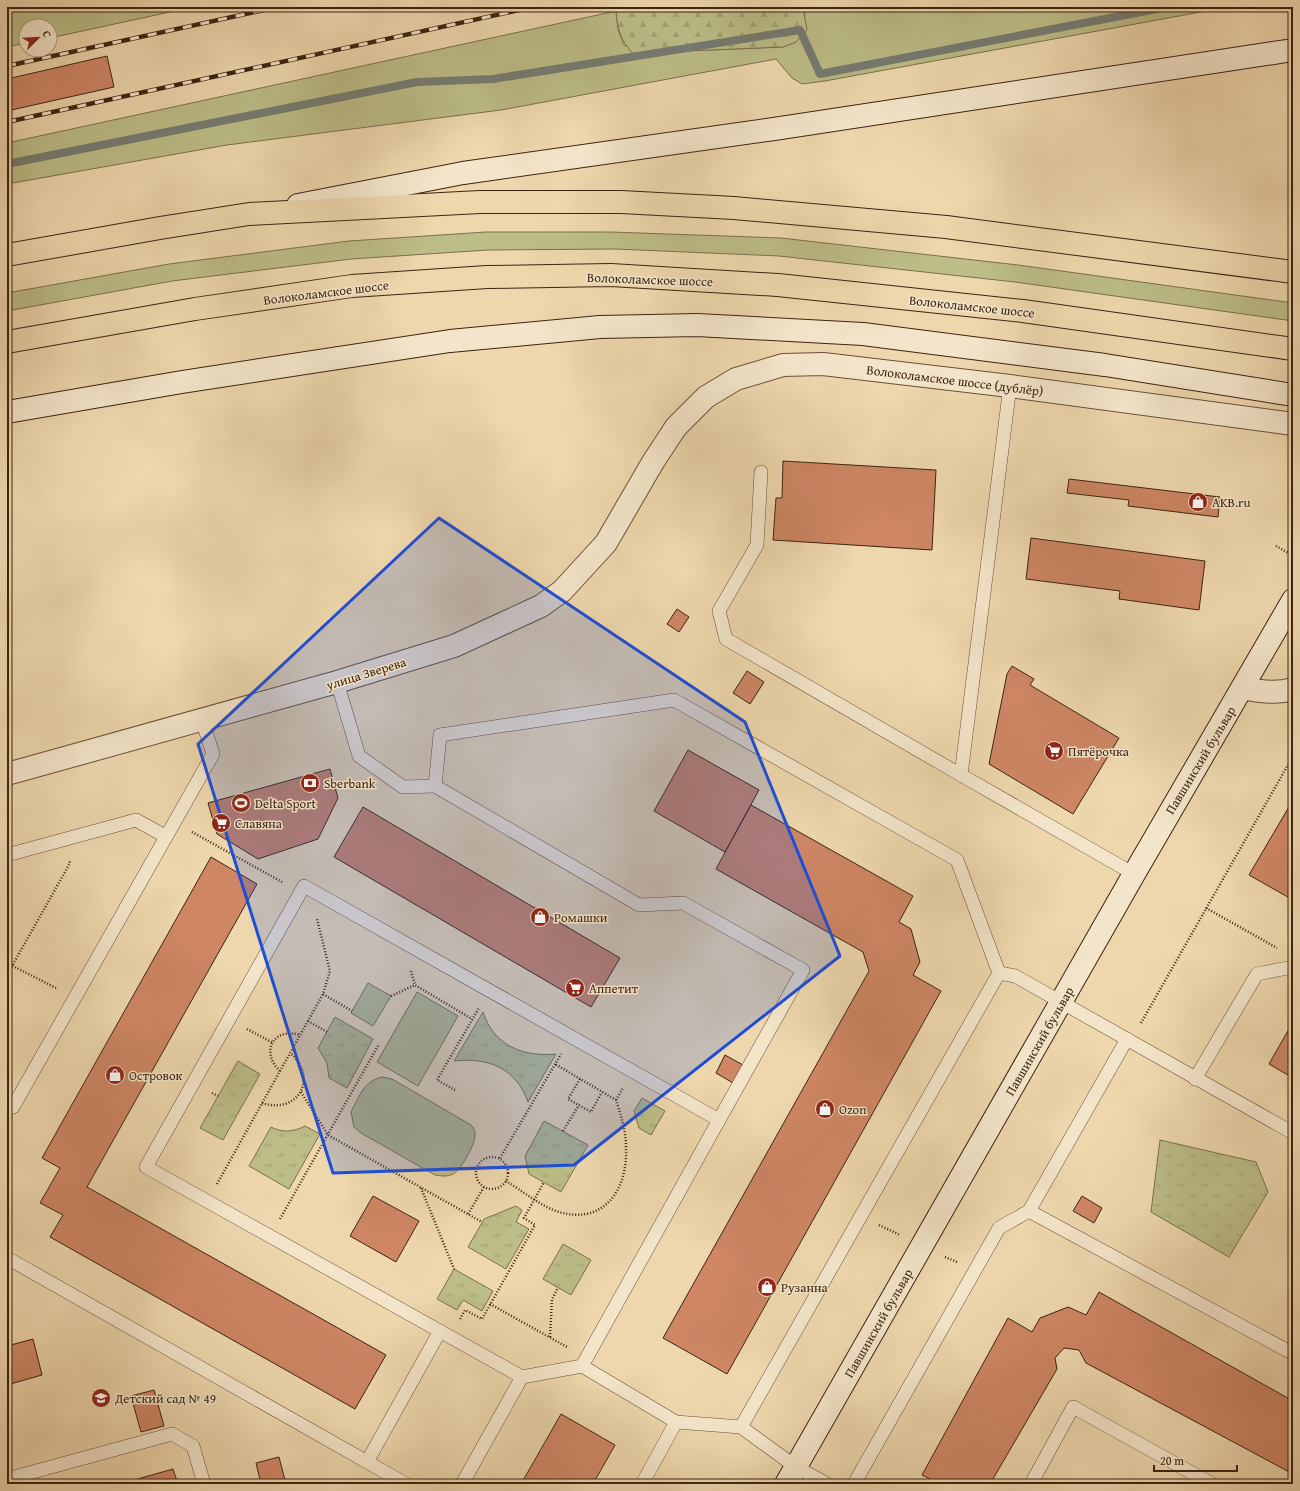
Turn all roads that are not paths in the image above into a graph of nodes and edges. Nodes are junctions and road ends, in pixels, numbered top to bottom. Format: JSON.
{"nodes":[{"id":1,"x":1293,"y":50,"type":"edge"},
{"id":2,"x":249,"y":214,"type":"junction"},
{"id":3,"x":7,"y":255,"type":"edge"},
{"id":4,"x":1293,"y":272,"type":"edge"},
{"id":5,"x":7,"y":342,"type":"edge"},
{"id":6,"x":1293,"y":349,"type":"edge"},
{"id":7,"x":1010,"y":386,"type":"junction"},
{"id":8,"x":1293,"y":395,"type":"edge"},
{"id":9,"x":7,"y":412,"type":"edge"},
{"id":10,"x":1266,"y":420,"type":"junction"},
{"id":11,"x":1293,"y":424,"type":"edge"},
{"id":12,"x":1293,"y":433,"type":"edge"},
{"id":13,"x":653,"y":462,"type":"joint"},
{"id":14,"x":761,"y":472,"type":"dead end"},
{"id":15,"x":1293,"y":600,"type":"edge"},
{"id":16,"x":337,"y":682,"type":"junction"},
{"id":17,"x":1243,"y":688,"type":"junction"},
{"id":18,"x":1293,"y":689,"type":"edge"},
{"id":19,"x":202,"y":720,"type":"junction"},
{"id":20,"x":7,"y":774,"type":"edge"},
{"id":21,"x":961,"y":775,"type":"junction"},
{"id":22,"x":435,"y":786,"type":"junction"},
{"id":23,"x":165,"y":836,"type":"junction"},
{"id":24,"x":7,"y":855,"type":"edge"},
{"id":25,"x":1134,"y":874,"type":"junction"},
{"id":26,"x":1293,"y":968,"type":"edge"},
{"id":27,"x":999,"y":972,"type":"junction"},
{"id":28,"x":1061,"y":1002,"type":"junction"},
{"id":29,"x":1129,"y":1040,"type":"junction"},
{"id":30,"x":1195,"y":1079,"type":"junction"},
{"id":31,"x":7,"y":1109,"type":"edge"},
{"id":32,"x":719,"y":1120,"type":"junction"},
{"id":33,"x":1293,"y":1133,"type":"edge"},
{"id":34,"x":1029,"y":1210,"type":"junction"},
{"id":35,"x":7,"y":1260,"type":"edge"},
{"id":36,"x":445,"y":1334,"type":"junction"},
{"id":37,"x":1293,"y":1350,"type":"edge"},
{"id":38,"x":585,"y":1362,"type":"junction"},
{"id":39,"x":522,"y":1377,"type":"junction"},
{"id":40,"x":676,"y":1422,"type":"junction"},
{"id":41,"x":741,"y":1427,"type":"junction"},
{"id":42,"x":367,"y":1462,"type":"junction"},
{"id":43,"x":791,"y":1475,"type":"edge"},
{"id":44,"x":7,"y":1479,"type":"edge"},
{"id":45,"x":204,"y":1484,"type":"edge"},
{"id":46,"x":406,"y":1484,"type":"edge"},
{"id":47,"x":462,"y":1484,"type":"edge"},
{"id":48,"x":642,"y":1484,"type":"edge"},
{"id":49,"x":827,"y":1484,"type":"edge"},
{"id":50,"x":854,"y":1484,"type":"edge"},
{"id":51,"x":1031,"y":1484,"type":"edge"},
{"id":52,"x":1212,"y":1484,"type":"edge"}],
"edges":[{"from":1,"to":2,"type":"street"},
{"from":2,"to":3,"type":"main road"},
{"from":2,"to":4,"type":"main road"},
{"from":5,"to":6,"type":"main road","name":"Волоколамское шоссе"},
{"from":7,"to":10,"type":"street","name":"Волоколамское шоссе (дублёр)"},
{"from":7,"to":13,"type":"street","name":"Волоколамское шоссе (дублёр)"},
{"from":7,"to":21,"type":"lane"},
{"from":8,"to":9,"type":"street"},
{"from":10,"to":11,"type":"street","name":"Волоколамское шоссе (дублёр)"},
{"from":10,"to":12,"type":"street"},
{"from":13,"to":16,"type":"street","name":"улица Зверева"},
{"from":14,"to":21,"type":"lane"},
{"from":15,"to":17,"type":"street","name":"Павшинский бульвар"},
{"from":16,"to":19,"type":"street","name":"улица Зверева"},
{"from":16,"to":22,"type":"lane"},
{"from":17,"to":18,"type":"street"},
{"from":17,"to":25,"type":"street","name":"Павшинский бульвар"},
{"from":19,"to":20,"type":"street","name":"улица Зверева"},
{"from":19,"to":23,"type":"lane"},
{"from":21,"to":25,"type":"lane"},
{"from":22,"to":27,"type":"lane"},
{"from":22,"to":32,"type":"lane"},
{"from":23,"to":24,"type":"lane"},
{"from":23,"to":31,"type":"lane"},
{"from":25,"to":28,"type":"street","name":"Павшинский бульвар"},
{"from":26,"to":30,"type":"lane"},
{"from":27,"to":28,"type":"lane"},
{"from":27,"to":41,"type":"lane"},
{"from":28,"to":29,"type":"lane"},
{"from":28,"to":43,"type":"street","name":"Павшинский бульвар"},
{"from":29,"to":30,"type":"lane"},
{"from":29,"to":34,"type":"lane"},
{"from":30,"to":33,"type":"lane"},
{"from":32,"to":36,"type":"lane"},
{"from":32,"to":38,"type":"lane"},
{"from":34,"to":37,"type":"lane"},
{"from":34,"to":50,"type":"lane"},
{"from":35,"to":42,"type":"lane"},
{"from":36,"to":39,"type":"lane"},
{"from":36,"to":42,"type":"lane"},
{"from":38,"to":39,"type":"lane"},
{"from":38,"to":40,"type":"lane"},
{"from":39,"to":47,"type":"lane"},
{"from":40,"to":41,"type":"lane"},
{"from":40,"to":48,"type":"lane"},
{"from":41,"to":43,"type":"lane"},
{"from":42,"to":46,"type":"lane"},
{"from":43,"to":49,"type":"lane"},
{"from":44,"to":45,"type":"lane"},
{"from":51,"to":52,"type":"lane"}]}
